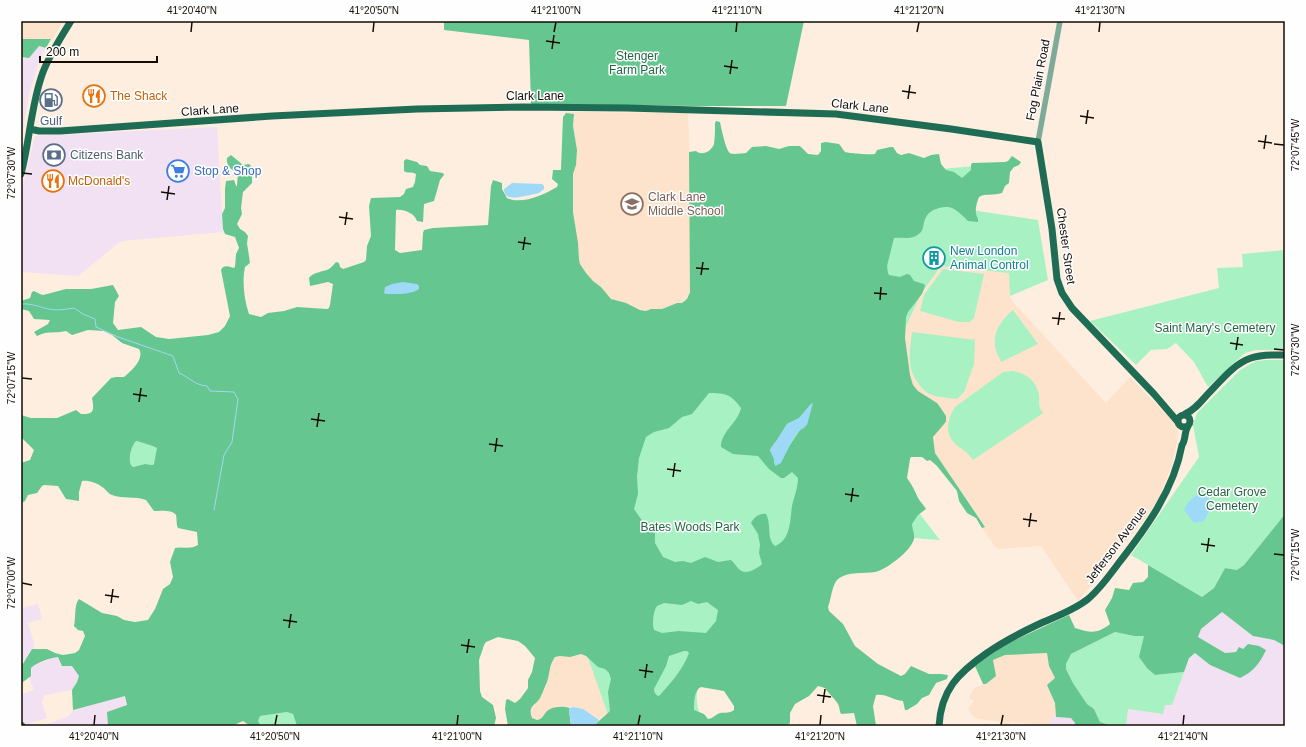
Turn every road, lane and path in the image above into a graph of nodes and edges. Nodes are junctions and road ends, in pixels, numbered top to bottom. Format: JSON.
{"nodes":[{"id":1,"x":71,"y":21,"type":"edge"},
{"id":2,"x":1060,"y":21,"type":"edge"},
{"id":3,"x":30,"y":129,"type":"junction"},
{"id":4,"x":1038,"y":142,"type":"junction"},
{"id":5,"x":21,"y":174,"type":"edge"},
{"id":6,"x":1285,"y":355,"type":"edge"},
{"id":7,"x":1197,"y":406,"type":"junction"},
{"id":8,"x":1167,"y":409,"type":"junction"},
{"id":9,"x":1184,"y":414,"type":"junction"},
{"id":10,"x":1179,"y":423,"type":"junction"},
{"id":11,"x":1189,"y":423,"type":"junction"},
{"id":12,"x":1182,"y":445,"type":"junction"},
{"id":13,"x":939,"y":726,"type":"edge"}],
"edges":[{"from":1,"to":3,"type":"main road"},
{"from":2,"to":4,"type":"street","name":"Fog Plain Road"},
{"from":3,"to":4,"type":"main road","name":"Clark Lane"},
{"from":3,"to":5,"type":"main road"},
{"from":4,"to":8,"type":"main road","name":"Chester Street"},
{"from":6,"to":7,"type":"main road","name":"Jefferson Avenue"},
{"from":7,"to":9,"type":"main road","name":"Jefferson Avenue"},
{"from":7,"to":11,"type":"main road","name":"Jefferson Avenue"},
{"from":8,"to":9,"type":"main road","name":"Chester Street"},
{"from":8,"to":10,"type":"main road","name":"Chester Street"},
{"from":9,"to":10,"type":"main road"},
{"from":9,"to":11,"type":"main road"},
{"from":10,"to":11,"type":"main road"},
{"from":10,"to":12,"type":"main road","name":"Jefferson Avenue"},
{"from":11,"to":12,"type":"main road","name":"Jefferson Avenue"},
{"from":12,"to":13,"type":"main road","name":"Jefferson Avenue"}]}
